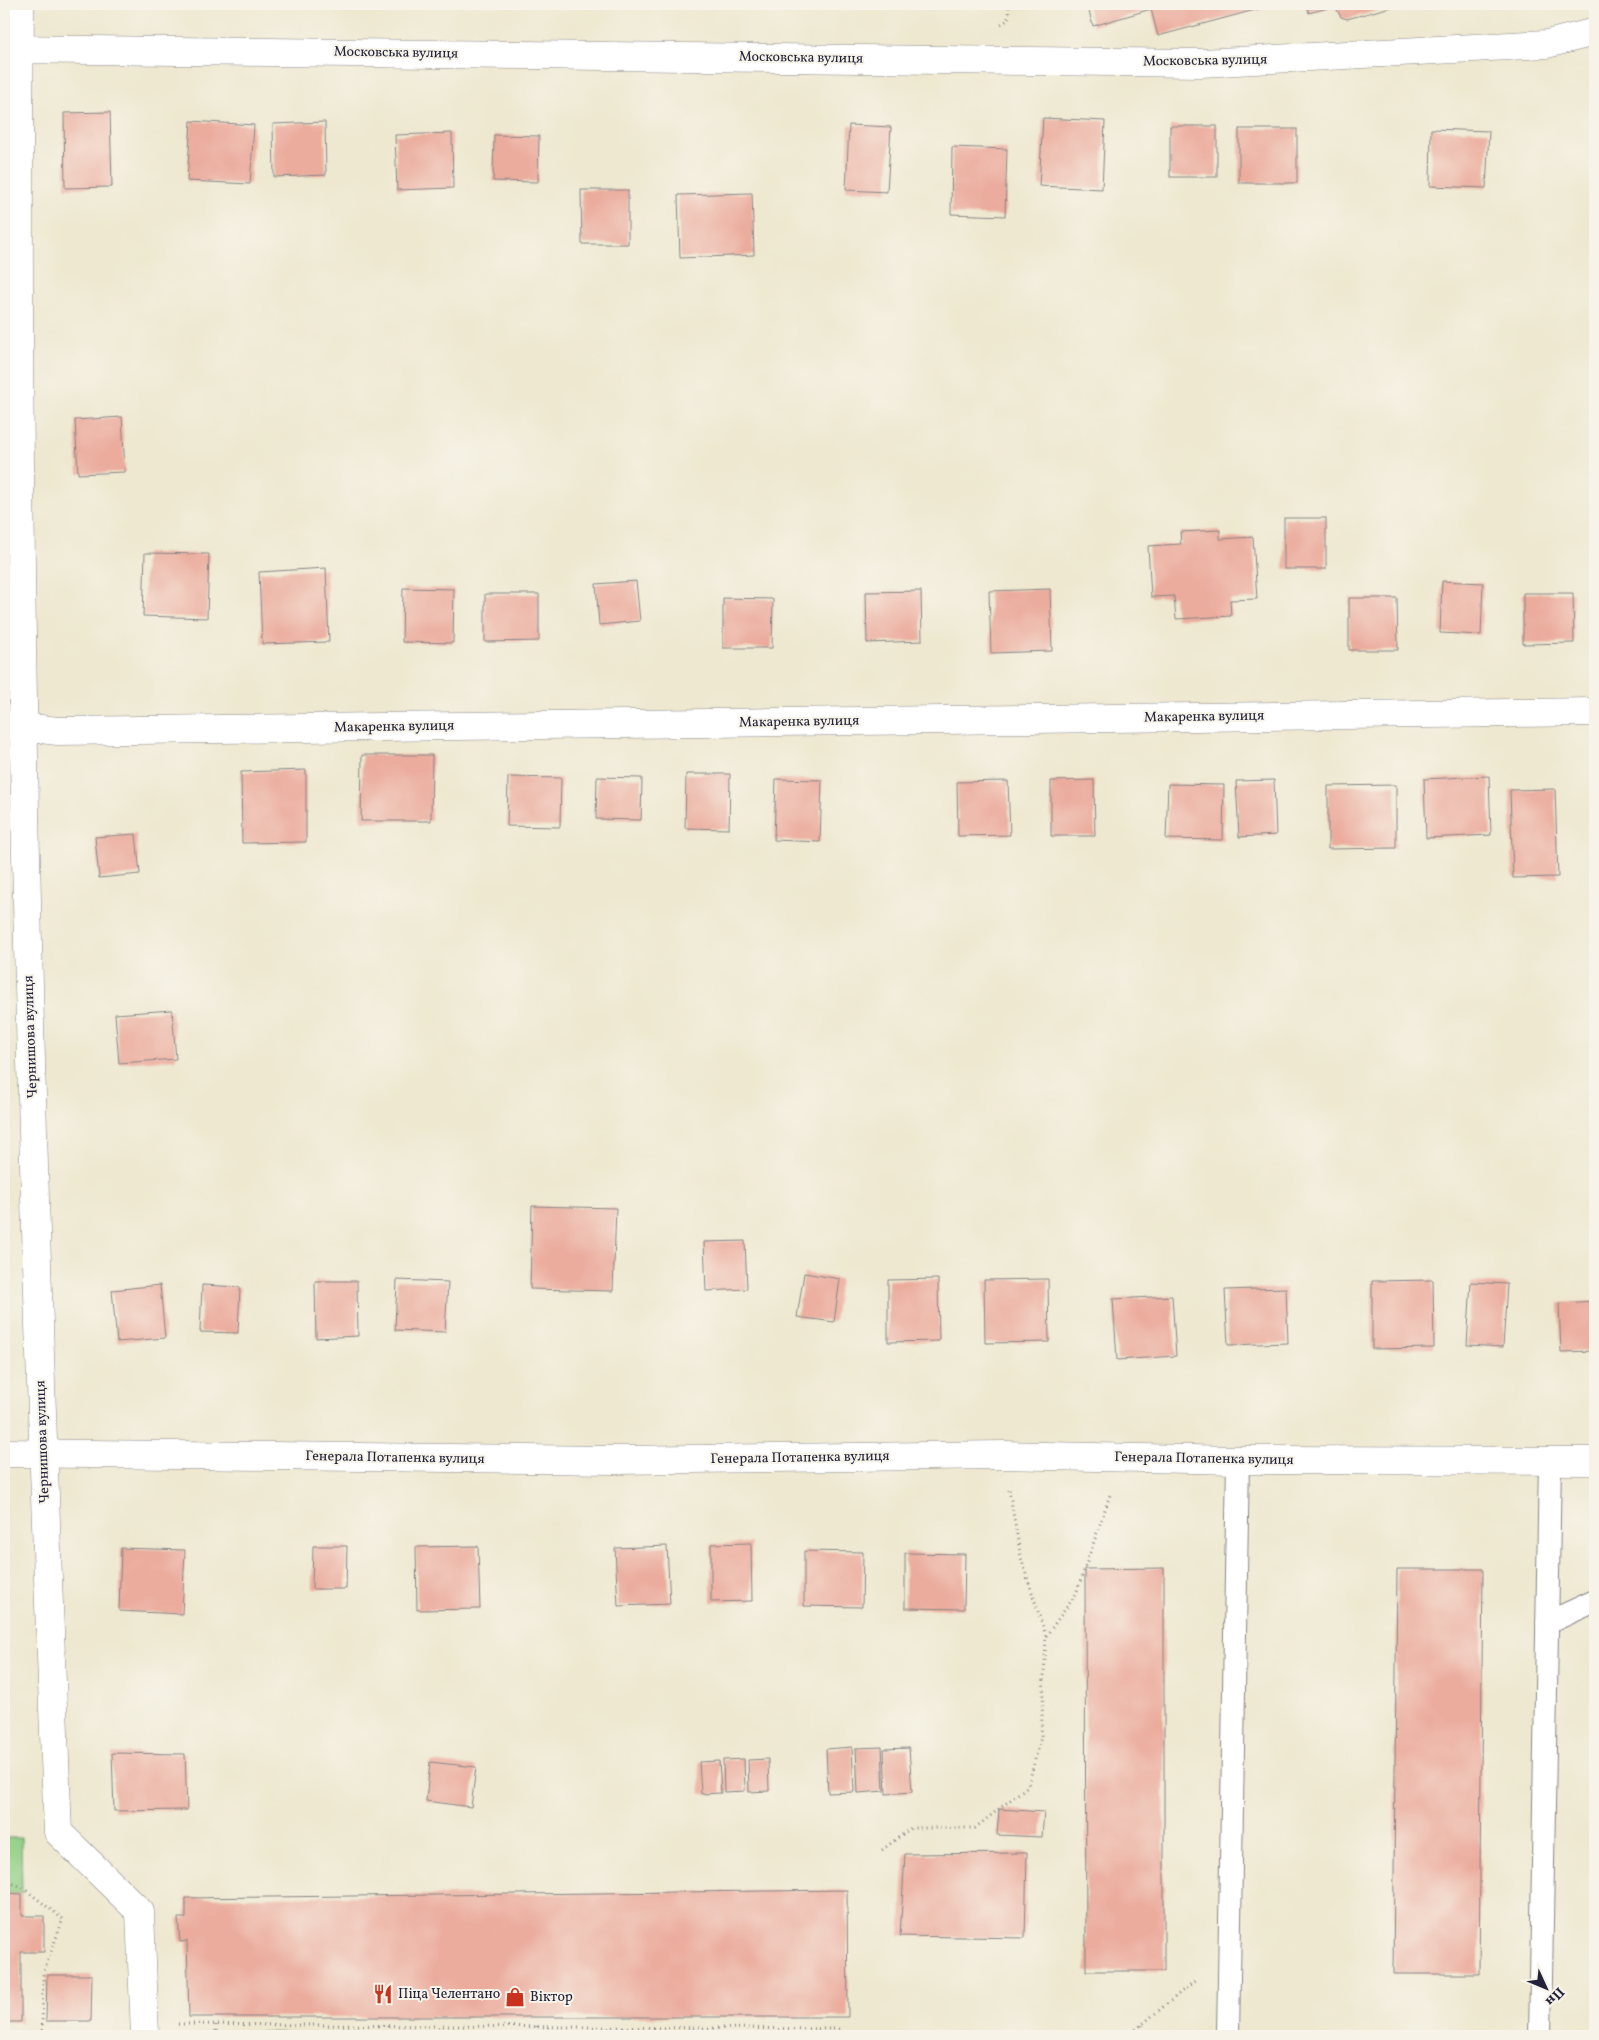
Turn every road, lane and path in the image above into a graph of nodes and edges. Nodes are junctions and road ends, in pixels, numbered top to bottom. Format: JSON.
{"nodes":[{"id":1,"x":20,"y":4,"type":"edge"},
{"id":2,"x":1595,"y":32,"type":"edge"},
{"id":3,"x":12,"y":49,"type":"edge"},
{"id":4,"x":1595,"y":712,"type":"edge"},
{"id":5,"x":13,"y":726,"type":"edge"},
{"id":6,"x":4,"y":1453,"type":"edge"},
{"id":7,"x":43,"y":1453,"type":"junction"},
{"id":8,"x":1003,"y":1455,"type":"junction"},
{"id":9,"x":1122,"y":1458,"type":"junction"},
{"id":10,"x":1238,"y":1460,"type":"junction"},
{"id":11,"x":1550,"y":1461,"type":"junction"},
{"id":12,"x":1595,"y":1461,"type":"edge"},
{"id":13,"x":1595,"y":1601,"type":"edge"},
{"id":14,"x":1547,"y":1623,"type":"junction"},
{"id":15,"x":1046,"y":1636,"type":"junction"},
{"id":16,"x":882,"y":1850,"type":"dead end"},
{"id":17,"x":4,"y":1880,"type":"edge"},
{"id":18,"x":1230,"y":1952,"type":"junction"},
{"id":19,"x":216,"y":2025,"type":"junction"},
{"id":20,"x":1142,"y":2025,"type":"junction"},
{"id":21,"x":388,"y":2026,"type":"junction"},
{"id":22,"x":537,"y":2026,"type":"junction"},
{"id":23,"x":690,"y":2028,"type":"junction"},
{"id":24,"x":145,"y":2030,"type":"edge"},
{"id":25,"x":42,"y":2036,"type":"edge"},
{"id":26,"x":216,"y":2036,"type":"edge"},
{"id":27,"x":388,"y":2036,"type":"edge"},
{"id":28,"x":537,"y":2036,"type":"edge"},
{"id":29,"x":690,"y":2036,"type":"edge"},
{"id":30,"x":840,"y":2036,"type":"edge"},
{"id":31,"x":1128,"y":2036,"type":"edge"},
{"id":32,"x":1141,"y":2036,"type":"edge"},
{"id":33,"x":1228,"y":2036,"type":"edge"},
{"id":34,"x":1540,"y":2036,"type":"edge"}],
"edges":[{"from":1,"to":3,"type":"street","name":"Чернишова вулиця"},
{"from":2,"to":3,"type":"street","name":"Московська вулиця"},
{"from":3,"to":5,"type":"street","name":"Чернишова вулиця"},
{"from":4,"to":5,"type":"street","name":"Макаренка вулиця"},
{"from":5,"to":7,"type":"street","name":"Чернишова вулиця"},
{"from":6,"to":7,"type":"street","name":"Генерала Потапенка вулиця"},
{"from":7,"to":8,"type":"street","name":"Генерала Потапенка вулиця"},
{"from":7,"to":24,"type":"street","name":"Чернишова вулиця"},
{"from":8,"to":9,"type":"street","name":"Генерала Потапенка вулиця"},
{"from":8,"to":15,"type":"path"},
{"from":9,"to":10,"type":"street","name":"Генерала Потапенка вулиця"},
{"from":9,"to":15,"type":"path"},
{"from":10,"to":11,"type":"street","name":"Генерала Потапенка вулиця"},
{"from":10,"to":18,"type":"lane"},
{"from":11,"to":12,"type":"street","name":"Генерала Потапенка вулиця"},
{"from":11,"to":14,"type":"lane"},
{"from":13,"to":14,"type":"lane"},
{"from":14,"to":34,"type":"lane"},
{"from":15,"to":16,"type":"path"},
{"from":17,"to":25,"type":"path"},
{"from":18,"to":20,"type":"path"},
{"from":18,"to":33,"type":"lane"},
{"from":19,"to":21,"type":"path"},
{"from":19,"to":24,"type":"path"},
{"from":19,"to":26,"type":"path"},
{"from":20,"to":31,"type":"path"},
{"from":20,"to":32,"type":"path"},
{"from":21,"to":22,"type":"path"},
{"from":21,"to":27,"type":"path"},
{"from":22,"to":23,"type":"path"},
{"from":22,"to":28,"type":"path"},
{"from":23,"to":29,"type":"path"},
{"from":23,"to":30,"type":"path"}]}
